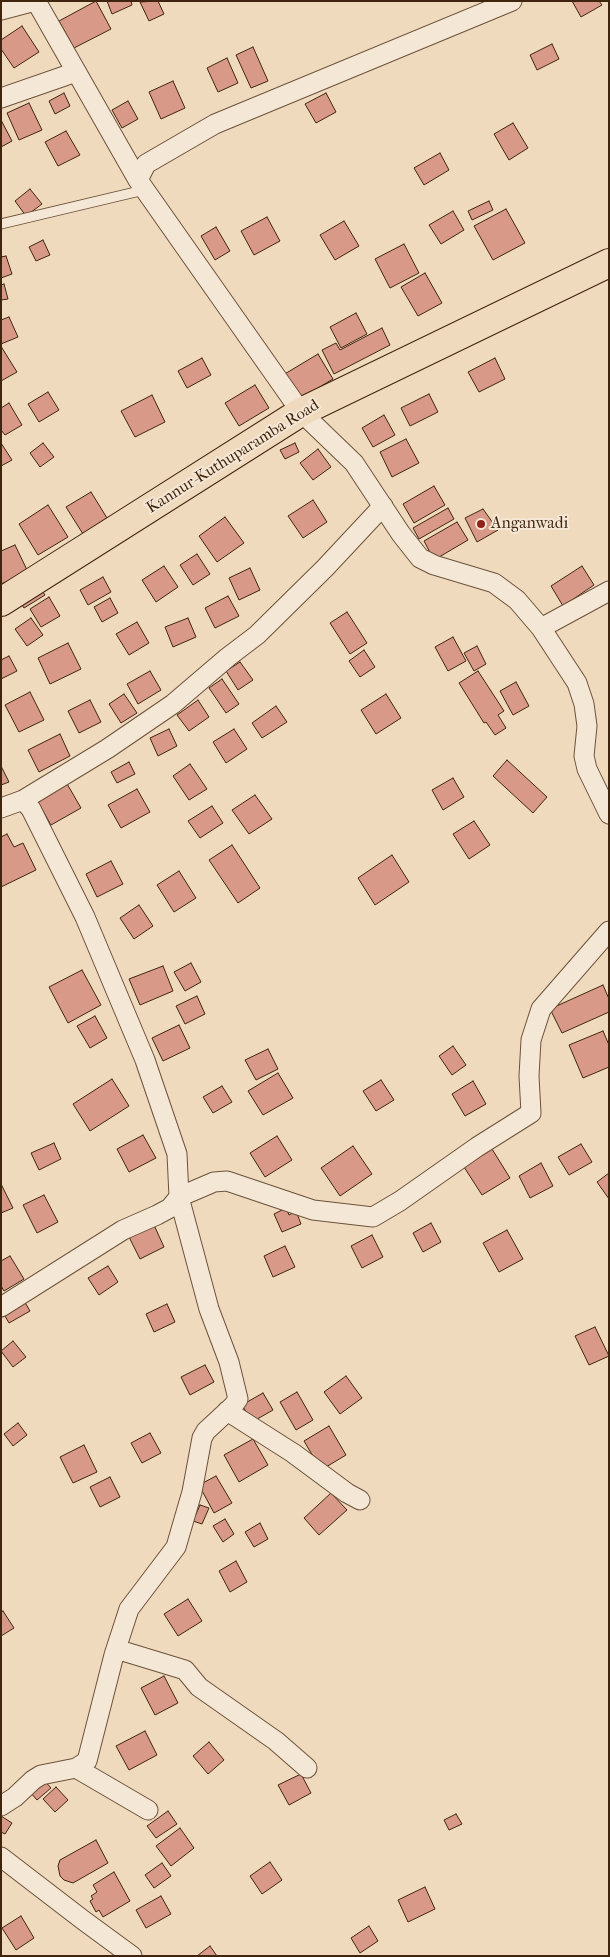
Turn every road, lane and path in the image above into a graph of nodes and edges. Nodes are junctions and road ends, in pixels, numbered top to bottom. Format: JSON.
{"nodes":[{"id":1,"x":36,"y":1,"type":"edge"},
{"id":2,"x":512,"y":1,"type":"edge"},
{"id":3,"x":1,"y":10,"type":"edge"},
{"id":4,"x":76,"y":72,"type":"junction"},
{"id":5,"x":1,"y":98,"type":"edge"},
{"id":6,"x":141,"y":185,"type":"junction"},
{"id":7,"x":1,"y":224,"type":"edge"},
{"id":8,"x":609,"y":263,"type":"edge"},
{"id":9,"x":301,"y":412,"type":"junction"},
{"id":10,"x":384,"y":506,"type":"junction"},
{"id":11,"x":609,"y":591,"type":"edge"},
{"id":12,"x":1,"y":602,"type":"edge"},
{"id":13,"x":541,"y":628,"type":"junction"},
{"id":14,"x":22,"y":800,"type":"junction"},
{"id":15,"x":1,"y":808,"type":"edge"},
{"id":16,"x":609,"y":814,"type":"edge"},
{"id":17,"x":609,"y":931,"type":"edge"},
{"id":18,"x":179,"y":1198,"type":"junction"},
{"id":19,"x":1,"y":1308,"type":"edge"},
{"id":20,"x":227,"y":1411,"type":"junction"},
{"id":21,"x":360,"y":1500,"type":"dead end"},
{"id":22,"x":116,"y":1649,"type":"junction"},
{"id":23,"x":76,"y":1768,"type":"junction"},
{"id":24,"x":307,"y":1768,"type":"dead end"},
{"id":25,"x":1,"y":1806,"type":"edge"},
{"id":26,"x":148,"y":1810,"type":"dead end"},
{"id":27,"x":1,"y":1857,"type":"edge"},
{"id":28,"x":132,"y":1956,"type":"edge"}],
"edges":[{"from":1,"to":3,"type":"street"},
{"from":1,"to":4,"type":"street"},
{"from":2,"to":6,"type":"street"},
{"from":4,"to":5,"type":"street"},
{"from":4,"to":6,"type":"street"},
{"from":6,"to":7,"type":"lane"},
{"from":6,"to":9,"type":"street"},
{"from":8,"to":9,"type":"main road","name":"Kannur-Kuthuparamba Road"},
{"from":9,"to":10,"type":"street"},
{"from":9,"to":12,"type":"main road","name":"Kannur-Kuthuparamba Road"},
{"from":10,"to":13,"type":"street"},
{"from":10,"to":14,"type":"street"},
{"from":11,"to":13,"type":"street"},
{"from":13,"to":16,"type":"street"},
{"from":14,"to":15,"type":"street"},
{"from":14,"to":18,"type":"street"},
{"from":17,"to":18,"type":"street"},
{"from":18,"to":19,"type":"street"},
{"from":18,"to":20,"type":"street"},
{"from":20,"to":21,"type":"street"},
{"from":20,"to":22,"type":"street"},
{"from":22,"to":23,"type":"street"},
{"from":22,"to":24,"type":"street"},
{"from":23,"to":25,"type":"street"},
{"from":23,"to":26,"type":"street"},
{"from":27,"to":28,"type":"street"}]}
